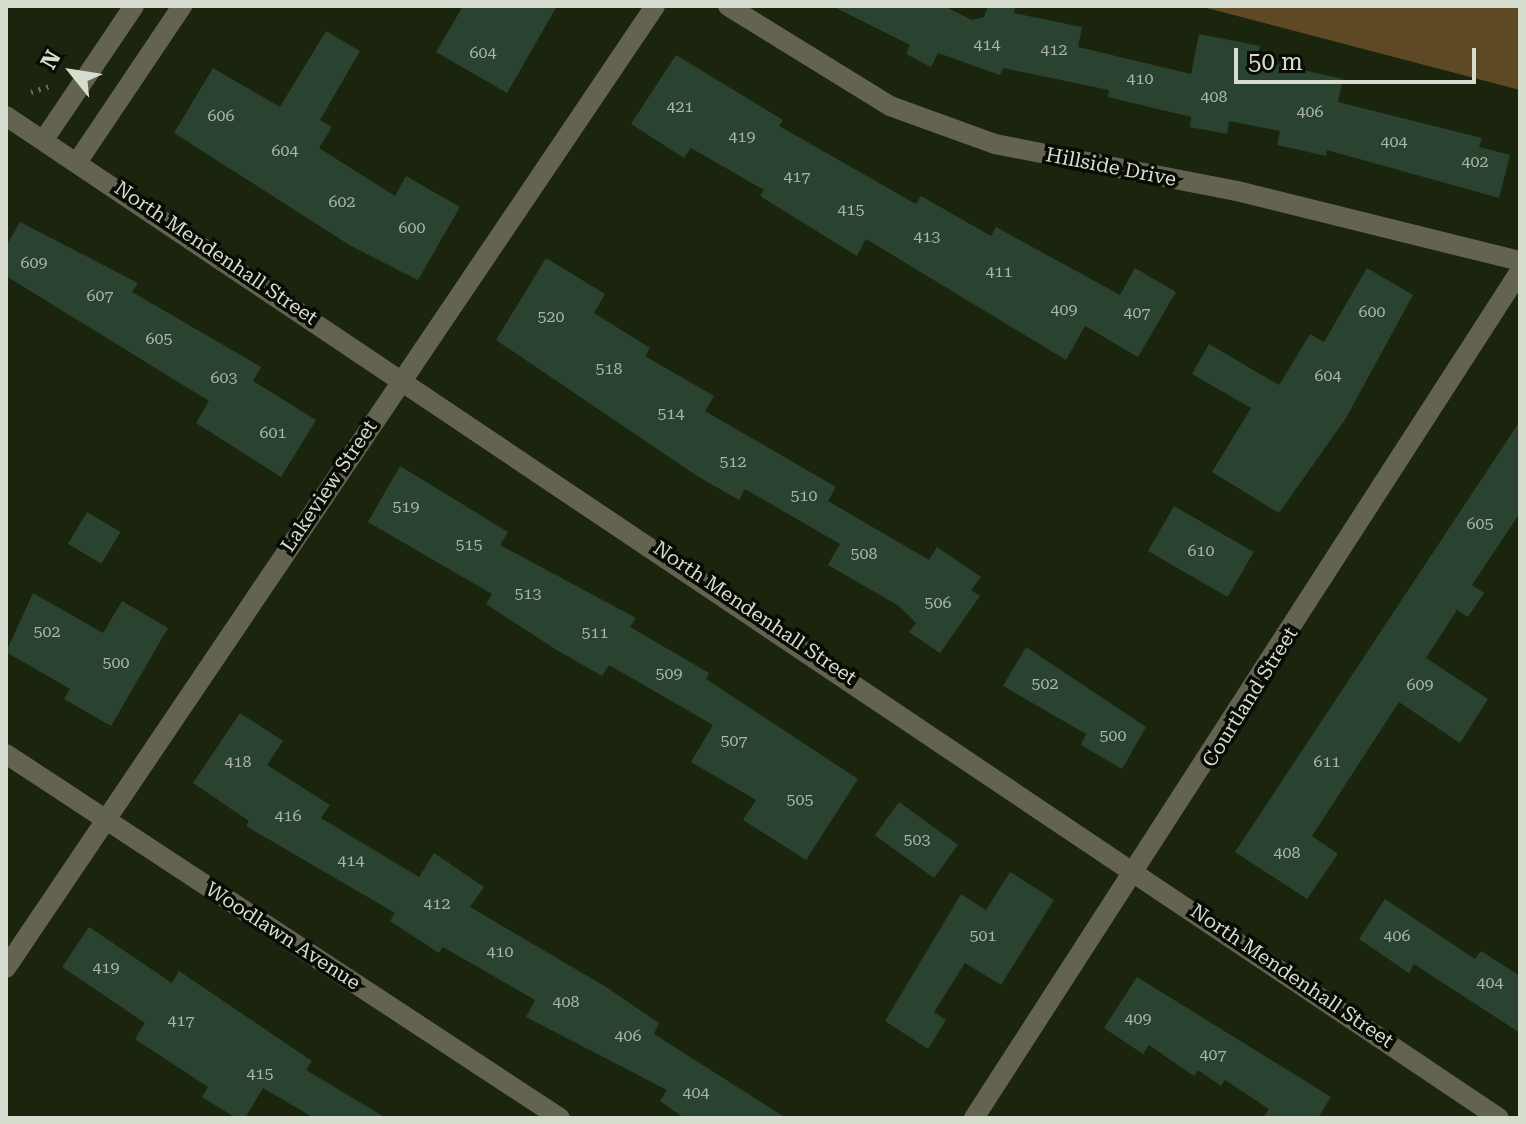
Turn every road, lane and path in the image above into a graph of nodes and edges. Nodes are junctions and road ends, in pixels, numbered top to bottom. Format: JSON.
{"nodes":[{"id":1,"x":134,"y":6,"type":"edge"},
{"id":2,"x":182,"y":6,"type":"edge"},
{"id":3,"x":655,"y":6,"type":"edge"},
{"id":4,"x":728,"y":6,"type":"edge"},
{"id":5,"x":6,"y":116,"type":"edge"},
{"id":6,"x":45,"y":138,"type":"junction"},
{"id":7,"x":78,"y":161,"type":"junction"},
{"id":8,"x":1520,"y":261,"type":"edge"},
{"id":9,"x":1520,"y":271,"type":"edge"},
{"id":10,"x":403,"y":377,"type":"junction"},
{"id":11,"x":6,"y":754,"type":"edge"},
{"id":12,"x":106,"y":820,"type":"junction"},
{"id":13,"x":1139,"y":872,"type":"junction"},
{"id":14,"x":6,"y":968,"type":"edge"},
{"id":15,"x":560,"y":1118,"type":"edge"},
{"id":16,"x":974,"y":1118,"type":"edge"},
{"id":17,"x":1499,"y":1118,"type":"edge"}],
"edges":[{"from":1,"to":6,"type":"street"},
{"from":2,"to":7,"type":"street"},
{"from":3,"to":10,"type":"street","name":"Lakeview Street"},
{"from":4,"to":8,"type":"street","name":"Hillside Drive"},
{"from":5,"to":6,"type":"street","name":"North Mendenhall Street"},
{"from":6,"to":7,"type":"street","name":"North Mendenhall Street"},
{"from":7,"to":10,"type":"street","name":"North Mendenhall Street"},
{"from":9,"to":13,"type":"street","name":"Courtland Street"},
{"from":10,"to":12,"type":"street","name":"Lakeview Street"},
{"from":10,"to":13,"type":"street","name":"North Mendenhall Street"},
{"from":11,"to":12,"type":"street","name":"Woodlawn Avenue"},
{"from":12,"to":14,"type":"street","name":"Lakeview Street"},
{"from":12,"to":15,"type":"street","name":"Woodlawn Avenue"},
{"from":13,"to":16,"type":"street","name":"Courtland Street"},
{"from":13,"to":17,"type":"street","name":"North Mendenhall Street"}]}
